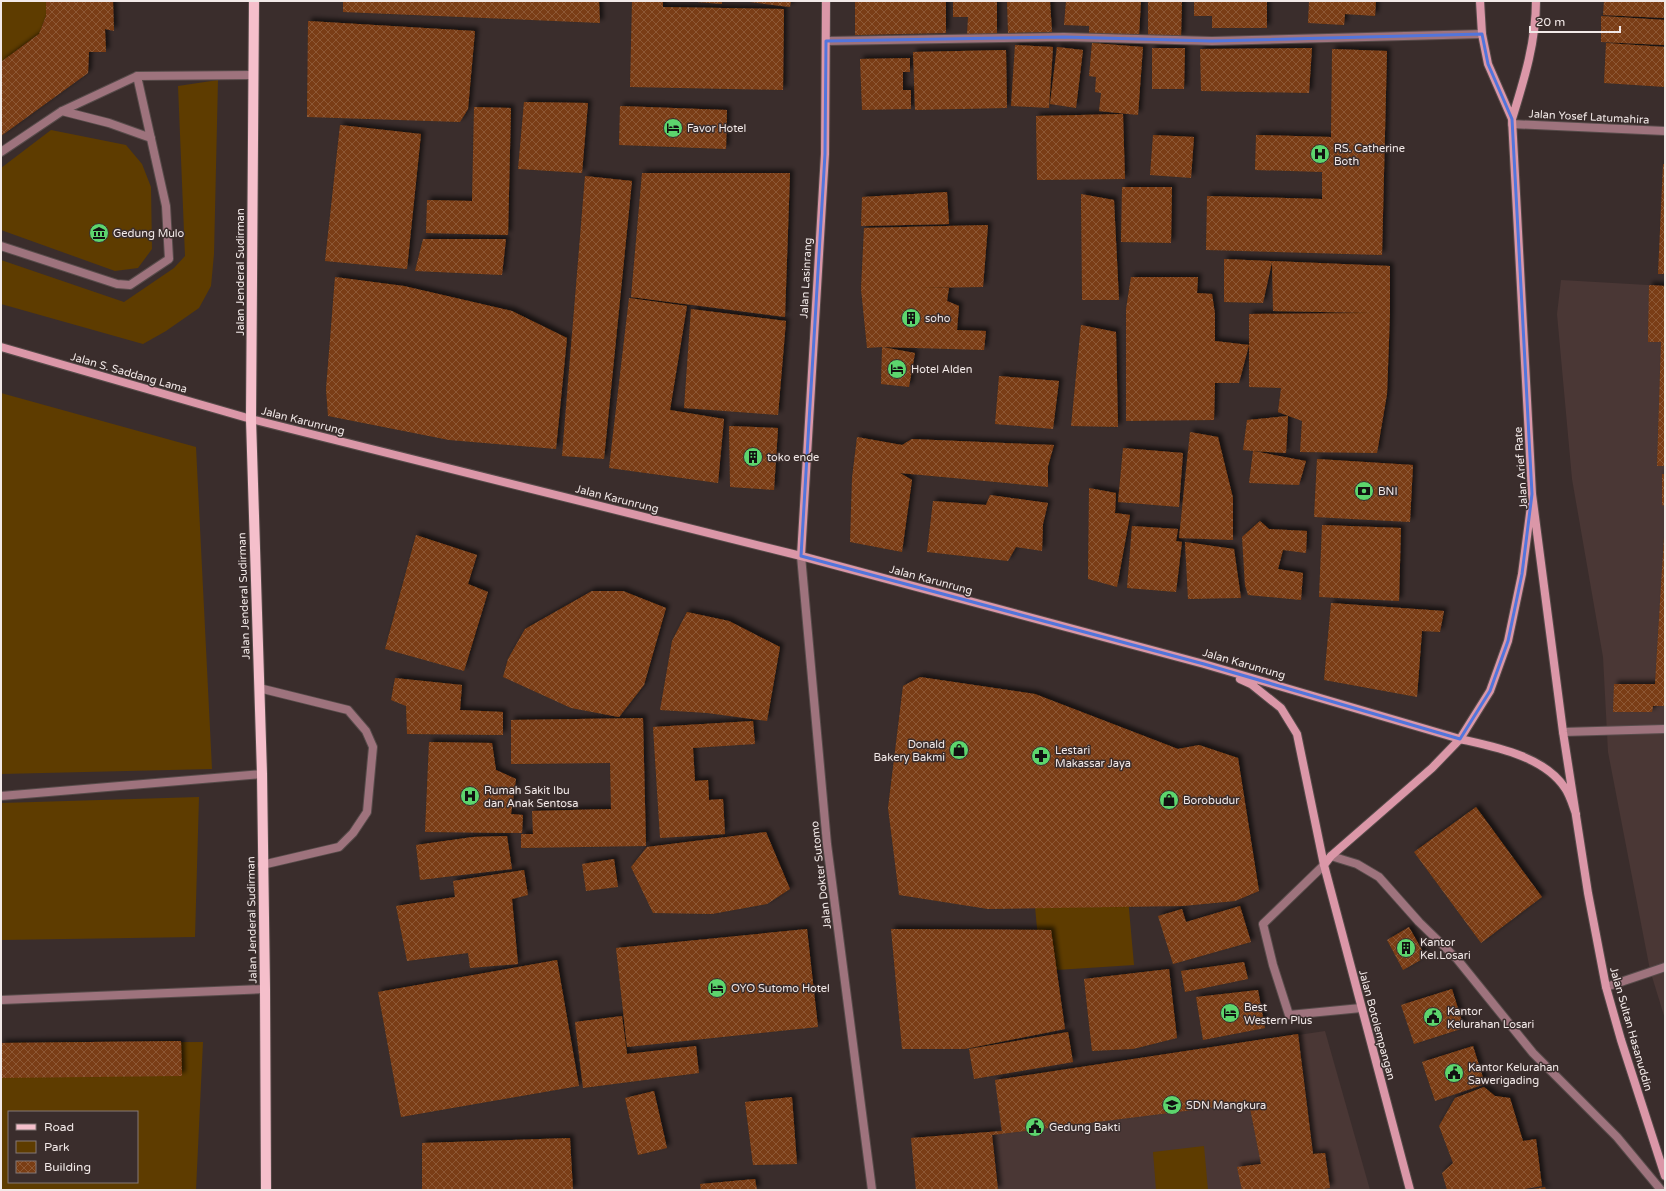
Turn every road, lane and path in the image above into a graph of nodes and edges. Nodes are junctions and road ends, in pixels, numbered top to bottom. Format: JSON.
{"nodes":[{"id":1,"x":254,"y":1,"type":"edge"},
{"id":2,"x":826,"y":1,"type":"edge"},
{"id":3,"x":1480,"y":1,"type":"edge"},
{"id":4,"x":1536,"y":1,"type":"edge"},
{"id":5,"x":1482,"y":34,"type":"junction"},
{"id":6,"x":826,"y":41,"type":"junction"},
{"id":7,"x":254,"y":75,"type":"junction"},
{"id":8,"x":137,"y":76,"type":"junction"},
{"id":9,"x":62,"y":110,"type":"junction"},
{"id":10,"x":1512,"y":122,"type":"junction"},
{"id":11,"x":1665,"y":132,"type":"edge"},
{"id":12,"x":151,"y":138,"type":"junction"},
{"id":13,"x":1,"y":152,"type":"edge"},
{"id":14,"x":1,"y":246,"type":"edge"},
{"id":15,"x":1,"y":347,"type":"edge"},
{"id":16,"x":251,"y":419,"type":"junction"},
{"id":17,"x":1532,"y":494,"type":"junction"},
{"id":18,"x":801,"y":556,"type":"junction"},
{"id":19,"x":1204,"y":664,"type":"junction"},
{"id":20,"x":259,"y":688,"type":"junction"},
{"id":21,"x":1665,"y":729,"type":"edge"},
{"id":22,"x":1563,"y":732,"type":"junction"},
{"id":23,"x":1460,"y":739,"type":"junction"},
{"id":24,"x":262,"y":774,"type":"junction"},
{"id":25,"x":1,"y":796,"type":"edge"},
{"id":26,"x":1576,"y":814,"type":"junction"},
{"id":27,"x":1331,"y":856,"type":"junction"},
{"id":28,"x":262,"y":865,"type":"junction"},
{"id":29,"x":1324,"y":865,"type":"junction"},
{"id":30,"x":1665,"y":967,"type":"edge"},
{"id":31,"x":1606,"y":987,"type":"junction"},
{"id":32,"x":265,"y":989,"type":"junction"},
{"id":33,"x":1,"y":1000,"type":"edge"},
{"id":34,"x":1361,"y":1008,"type":"junction"},
{"id":35,"x":1665,"y":1176,"type":"edge"},
{"id":36,"x":266,"y":1190,"type":"edge"},
{"id":37,"x":872,"y":1190,"type":"edge"},
{"id":38,"x":1410,"y":1190,"type":"edge"},
{"id":39,"x":1661,"y":1190,"type":"edge"}],
"edges":[{"from":1,"to":7,"type":"main road","name":"Jalan Jenderal Sudirman"},
{"from":2,"to":6,"type":"main road","name":"Jalan Lasinrang"},
{"from":3,"to":5,"type":"main road","name":"Jalan Arief Rate"},
{"from":4,"to":10,"type":"main road","name":"Jalan Arief Rate"},
{"from":5,"to":6,"type":"street"},
{"from":5,"to":10,"type":"main road","name":"Jalan Arief Rate"},
{"from":6,"to":18,"type":"main road","name":"Jalan Lasinrang"},
{"from":7,"to":8,"type":"street"},
{"from":7,"to":16,"type":"main road","name":"Jalan Jenderal Sudirman"},
{"from":8,"to":9,"type":"street"},
{"from":8,"to":12,"type":"street"},
{"from":9,"to":12,"type":"street"},
{"from":9,"to":13,"type":"street"},
{"from":10,"to":11,"type":"street","name":"Jalan Yosef Latumahira"},
{"from":10,"to":17,"type":"main road","name":"Jalan Arief Rate"},
{"from":12,"to":14,"type":"street"},
{"from":15,"to":16,"type":"main road","name":"Jalan S. Saddang Lama"},
{"from":16,"to":18,"type":"main road","name":"Jalan Karunrung"},
{"from":16,"to":20,"type":"main road","name":"Jalan Jenderal Sudirman"},
{"from":17,"to":22,"type":"main road","name":"Jalan Arief Rate"},
{"from":17,"to":23,"type":"main road"},
{"from":18,"to":19,"type":"main road","name":"Jalan Karunrung"},
{"from":18,"to":37,"type":"street","name":"Jalan Dokter Sutomo"},
{"from":19,"to":23,"type":"main road","name":"Jalan Karunrung"},
{"from":19,"to":29,"type":"main road","name":"Jalan Botolempangan"},
{"from":20,"to":24,"type":"main road","name":"Jalan Jenderal Sudirman"},
{"from":20,"to":28,"type":"street"},
{"from":21,"to":22,"type":"street"},
{"from":22,"to":26,"type":"main road","name":"Jalan Arief Rate"},
{"from":23,"to":26,"type":"main road","name":"Jalan Karunrung"},
{"from":23,"to":27,"type":"main road"},
{"from":24,"to":25,"type":"street"},
{"from":24,"to":28,"type":"main road","name":"Jalan Jenderal Sudirman"},
{"from":26,"to":31,"type":"main road","name":"Jalan Sultan Hasanuddin"},
{"from":27,"to":29,"type":"main road"},
{"from":27,"to":39,"type":"street"},
{"from":28,"to":32,"type":"main road","name":"Jalan Jenderal Sudirman"},
{"from":29,"to":34,"type":"main road","name":"Jalan Botolempangan"},
{"from":29,"to":34,"type":"street"},
{"from":30,"to":31,"type":"street"},
{"from":31,"to":35,"type":"main road","name":"Jalan Sultan Hasanuddin"},
{"from":32,"to":33,"type":"street"},
{"from":32,"to":36,"type":"main road","name":"Jalan Jenderal Sudirman"},
{"from":34,"to":38,"type":"main road","name":"Jalan Botolempangan"}]}
